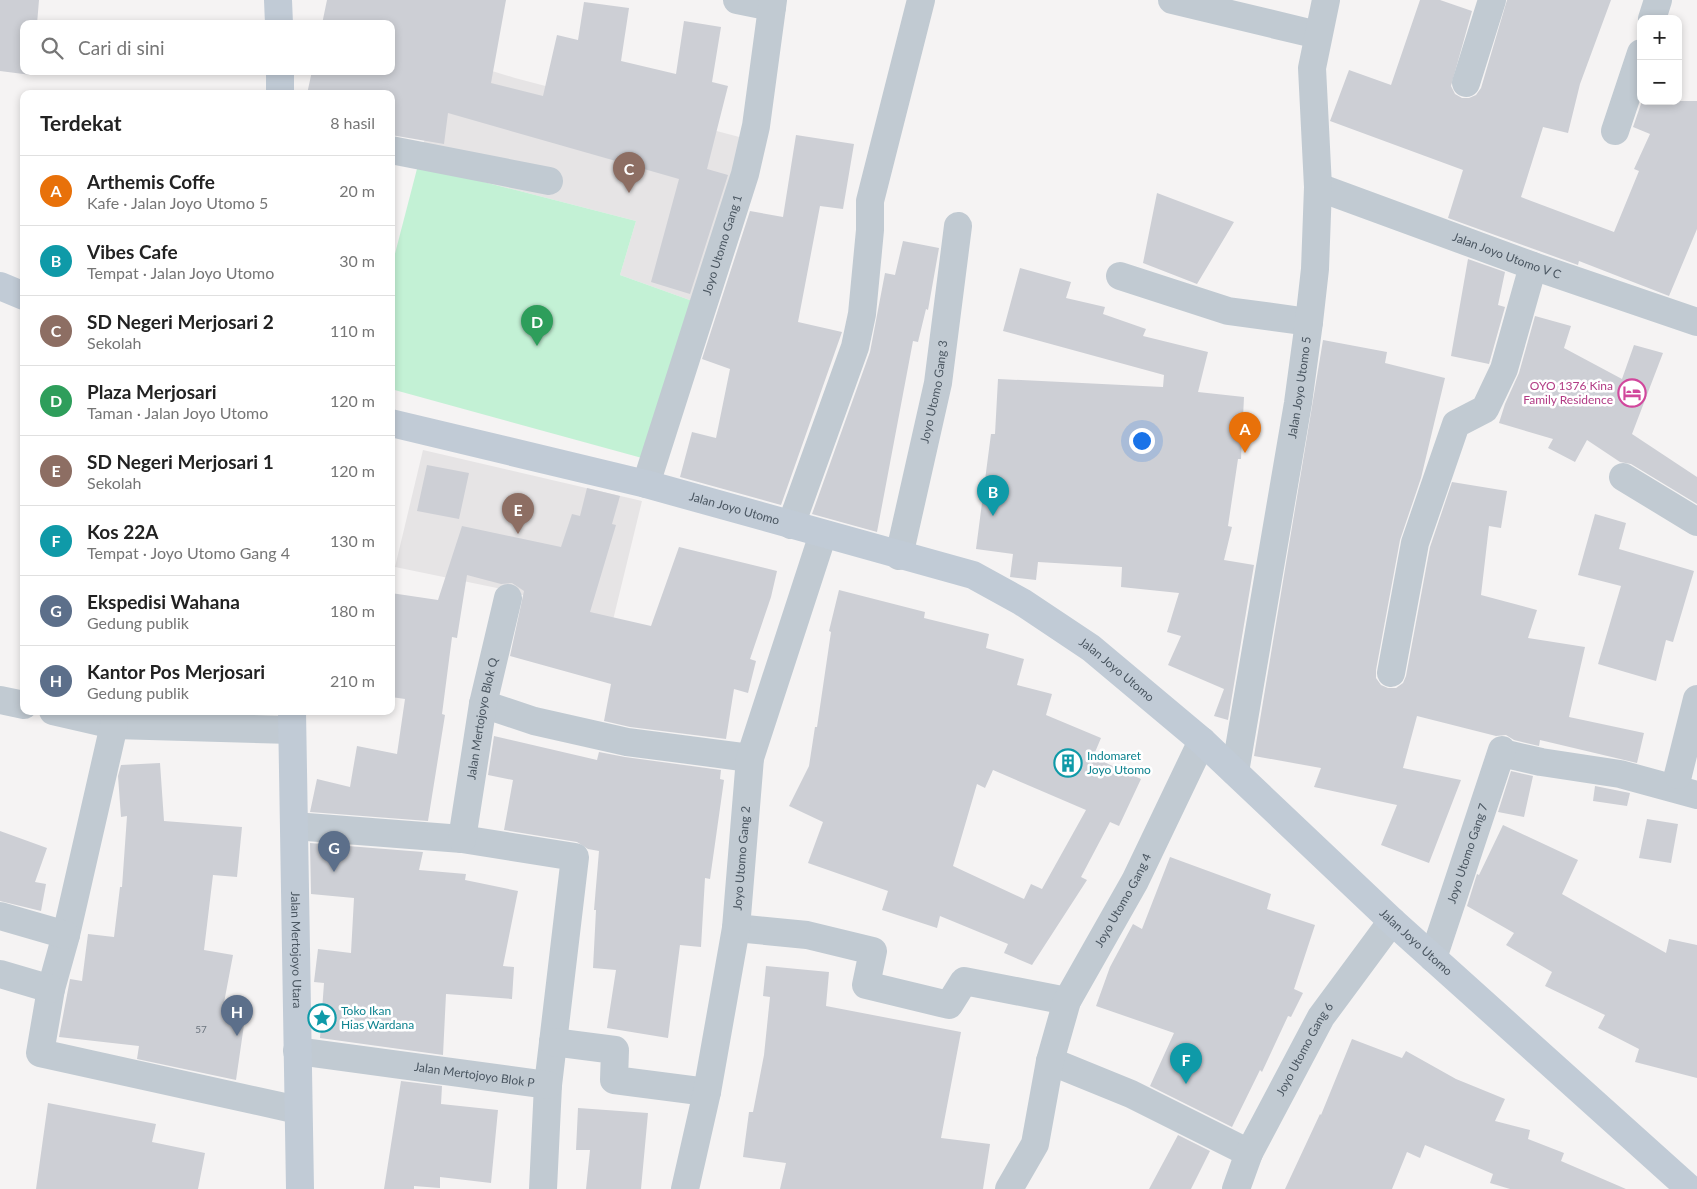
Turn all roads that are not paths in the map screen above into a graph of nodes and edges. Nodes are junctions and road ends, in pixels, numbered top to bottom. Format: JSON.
{"nodes":[{"id":1,"x":278,"y":0,"type":"edge"},
{"id":2,"x":737,"y":0,"type":"edge"},
{"id":3,"x":921,"y":0,"type":"edge"},
{"id":4,"x":1172,"y":0,"type":"edge"},
{"id":5,"x":1326,"y":0,"type":"edge"},
{"id":6,"x":1492,"y":0,"type":"edge"},
{"id":7,"x":1658,"y":0,"type":"edge"},
{"id":8,"x":773,"y":4,"type":"edge"},
{"id":9,"x":1653,"y":15,"type":"edge"},
{"id":10,"x":279,"y":20,"type":"edge"},
{"id":11,"x":1318,"y":35,"type":"junction"},
{"id":12,"x":1639,"y":60,"type":"edge"},
{"id":13,"x":280,"y":75,"type":"edge"},
{"id":14,"x":1466,"y":82,"type":"dead end"},
{"id":15,"x":280,"y":90,"type":"edge"},
{"id":16,"x":1615,"y":132,"type":"dead end"},
{"id":17,"x":395,"y":151,"type":"edge"},
{"id":18,"x":550,"y":181,"type":"dead end"},
{"id":19,"x":1318,"y":187,"type":"junction"},
{"id":20,"x":958,"y":226,"type":"dead end"},
{"id":21,"x":1533,"y":266,"type":"junction"},
{"id":22,"x":1120,"y":276,"type":"dead end"},
{"id":23,"x":0,"y":286,"type":"edge"},
{"id":24,"x":20,"y":294,"type":"edge"},
{"id":25,"x":1309,"y":322,"type":"junction"},
{"id":26,"x":1697,"y":322,"type":"edge"},
{"id":27,"x":395,"y":424,"type":"edge"},
{"id":28,"x":1623,"y":476,"type":"dead end"},
{"id":29,"x":646,"y":484,"type":"junction"},
{"id":30,"x":1697,"y":522,"type":"edge"},
{"id":31,"x":791,"y":525,"type":"junction"},
{"id":32,"x":823,"y":534,"type":"junction"},
{"id":33,"x":899,"y":556,"type":"junction"},
{"id":34,"x":508,"y":598,"type":"dead end"},
{"id":35,"x":1391,"y":673,"type":"dead end"},
{"id":36,"x":1697,"y":699,"type":"edge"},
{"id":37,"x":0,"y":700,"type":"edge"},
{"id":38,"x":20,"y":704,"type":"edge"},
{"id":39,"x":483,"y":704,"type":"junction"},
{"id":40,"x":70,"y":715,"type":"edge"},
{"id":41,"x":292,"y":721,"type":"edge"},
{"id":42,"x":114,"y":725,"type":"junction"},
{"id":43,"x":1202,"y":741,"type":"junction"},
{"id":44,"x":750,"y":758,"type":"junction"},
{"id":45,"x":1234,"y":772,"type":"junction"},
{"id":46,"x":1678,"y":775,"type":"dead end"},
{"id":47,"x":1697,"y":795,"type":"edge"},
{"id":48,"x":294,"y":826,"type":"junction"},
{"id":49,"x":462,"y":839,"type":"junction"},
{"id":50,"x":0,"y":916,"type":"edge"},
{"id":51,"x":1392,"y":921,"type":"junction"},
{"id":52,"x":736,"y":928,"type":"junction"},
{"id":53,"x":66,"y":935,"type":"junction"},
{"id":54,"x":1433,"y":958,"type":"junction"},
{"id":55,"x":0,"y":974,"type":"edge"},
{"id":56,"x":51,"y":989,"type":"junction"},
{"id":57,"x":1067,"y":1001,"type":"junction"},
{"id":58,"x":553,"y":1042,"type":"junction"},
{"id":59,"x":297,"y":1051,"type":"junction"},
{"id":60,"x":1050,"y":1061,"type":"junction"},
{"id":61,"x":548,"y":1085,"type":"junction"},
{"id":62,"x":707,"y":1092,"type":"junction"},
{"id":63,"x":298,"y":1110,"type":"junction"},
{"id":64,"x":1249,"y":1153,"type":"junction"},
{"id":65,"x":300,"y":1189,"type":"edge"},
{"id":66,"x":543,"y":1189,"type":"edge"},
{"id":67,"x":685,"y":1189,"type":"edge"},
{"id":68,"x":1009,"y":1189,"type":"edge"},
{"id":69,"x":1236,"y":1189,"type":"edge"},
{"id":70,"x":1690,"y":1189,"type":"edge"}],
"edges":[{"from":1,"to":10,"type":"main road"},
{"from":2,"to":8,"type":"street"},
{"from":3,"to":31,"type":"street"},
{"from":4,"to":11,"type":"street"},
{"from":5,"to":11,"type":"street","name":"Jalan Joyo Utomo 5"},
{"from":6,"to":14,"type":"street"},
{"from":7,"to":9,"type":"street"},
{"from":8,"to":29,"type":"street","name":"Joyo Utomo Gang 1"},
{"from":11,"to":19,"type":"street","name":"Jalan Joyo Utomo 5"},
{"from":12,"to":16,"type":"street"},
{"from":13,"to":15,"type":"main road"},
{"from":17,"to":18,"type":"street"},
{"from":19,"to":21,"type":"street","name":"Jalan Joyo Utomo V C"},
{"from":19,"to":25,"type":"street","name":"Jalan Joyo Utomo 5"},
{"from":20,"to":33,"type":"street","name":"Joyo Utomo Gang 3"},
{"from":21,"to":26,"type":"street","name":"Jalan Joyo Utomo V C"},
{"from":21,"to":35,"type":"street"},
{"from":22,"to":25,"type":"street"},
{"from":23,"to":24,"type":"main road"},
{"from":25,"to":45,"type":"street","name":"Jalan Joyo Utomo 5"},
{"from":27,"to":29,"type":"main road","name":"Jalan Joyo Utomo"},
{"from":28,"to":30,"type":"street"},
{"from":29,"to":31,"type":"main road","name":"Jalan Joyo Utomo"},
{"from":31,"to":32,"type":"main road","name":"Jalan Joyo Utomo"},
{"from":32,"to":33,"type":"main road","name":"Jalan Joyo Utomo"},
{"from":32,"to":44,"type":"street","name":"Joyo Utomo Gang 2"},
{"from":33,"to":43,"type":"main road","name":"Jalan Joyo Utomo"},
{"from":34,"to":39,"type":"street","name":"Jalan Mertojoyo Blok Q"},
{"from":36,"to":46,"type":"street"},
{"from":37,"to":38,"type":"street"},
{"from":39,"to":44,"type":"street"},
{"from":39,"to":49,"type":"street","name":"Jalan Mertojoyo Blok Q"},
{"from":40,"to":42,"type":"street"},
{"from":41,"to":42,"type":"street"},
{"from":41,"to":48,"type":"main road","name":"Jalan Mertojoyo Utara"},
{"from":42,"to":53,"type":"street"},
{"from":43,"to":45,"type":"main road","name":"Jalan Joyo Utomo"},
{"from":43,"to":57,"type":"street","name":"Joyo Utomo Gang 4"},
{"from":44,"to":52,"type":"street","name":"Joyo Utomo Gang 2"},
{"from":45,"to":51,"type":"main road","name":"Jalan Joyo Utomo"},
{"from":47,"to":54,"type":"street","name":"Joyo Utomo Gang 7"},
{"from":48,"to":49,"type":"street"},
{"from":48,"to":59,"type":"main road","name":"Jalan Mertojoyo Utara"},
{"from":49,"to":58,"type":"street"},
{"from":50,"to":53,"type":"street"},
{"from":51,"to":54,"type":"main road","name":"Jalan Joyo Utomo"},
{"from":51,"to":64,"type":"street","name":"Joyo Utomo Gang 6"},
{"from":52,"to":57,"type":"street"},
{"from":52,"to":62,"type":"street","name":"Joyo Utomo Gang 2"},
{"from":53,"to":56,"type":"street"},
{"from":54,"to":70,"type":"main road","name":"Jalan Joyo Utomo"},
{"from":55,"to":56,"type":"street"},
{"from":56,"to":63,"type":"street"},
{"from":57,"to":60,"type":"street","name":"Joyo Utomo Gang 4"},
{"from":58,"to":61,"type":"street"},
{"from":58,"to":62,"type":"street"},
{"from":59,"to":61,"type":"street","name":"Jalan Mertojoyo Blok P"},
{"from":59,"to":63,"type":"main road","name":"Jalan Mertojoyo Utara"},
{"from":60,"to":64,"type":"street"},
{"from":60,"to":68,"type":"street","name":"Joyo Utomo Gang 4"},
{"from":61,"to":66,"type":"street","name":"Jalan Mertojoyo Blok P"},
{"from":62,"to":67,"type":"street","name":"Joyo Utomo Gang 2"},
{"from":63,"to":65,"type":"main road","name":"Jalan Mertojoyo Utara"},
{"from":64,"to":69,"type":"street","name":"Joyo Utomo Gang 6"}]}
